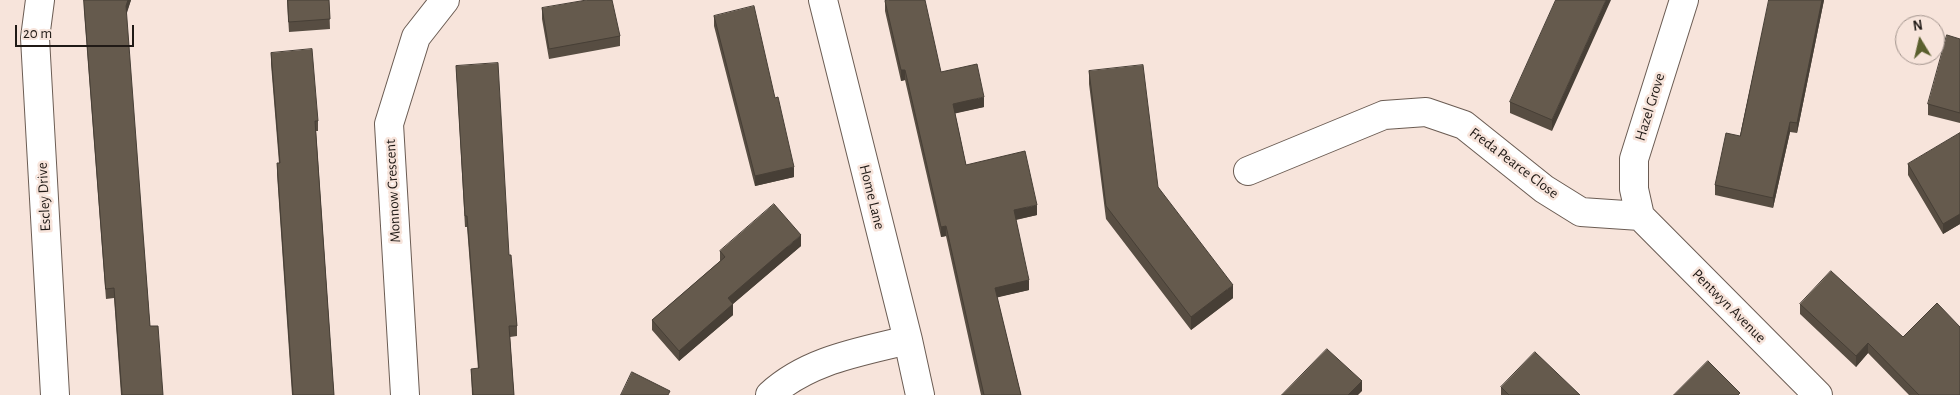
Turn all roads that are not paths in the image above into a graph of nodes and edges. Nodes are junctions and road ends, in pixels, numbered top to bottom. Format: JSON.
{"nodes":[{"id":1,"x":40,"y":0,"type":"edge"},
{"id":2,"x":445,"y":0,"type":"edge"},
{"id":3,"x":823,"y":0,"type":"edge"},
{"id":4,"x":1684,"y":0,"type":"edge"},
{"id":5,"x":1248,"y":171,"type":"dead end"},
{"id":6,"x":1640,"y":216,"type":"junction"},
{"id":7,"x":908,"y":340,"type":"junction"},
{"id":8,"x":55,"y":395,"type":"edge"},
{"id":9,"x":405,"y":395,"type":"edge"},
{"id":10,"x":770,"y":395,"type":"edge"},
{"id":11,"x":920,"y":395,"type":"edge"},
{"id":12,"x":1818,"y":395,"type":"edge"}],
"edges":[{"from":1,"to":8,"type":"street","name":"Escley Drive"},
{"from":2,"to":9,"type":"street","name":"Monnow Crescent"},
{"from":3,"to":7,"type":"street","name":"Home Lane"},
{"from":4,"to":6,"type":"street","name":"Hazel Grove"},
{"from":5,"to":6,"type":"street","name":"Freda Pearce Close"},
{"from":6,"to":12,"type":"street","name":"Pentwyn Avenue"},
{"from":7,"to":10,"type":"street"},
{"from":7,"to":11,"type":"street","name":"Home Lane"}]}
